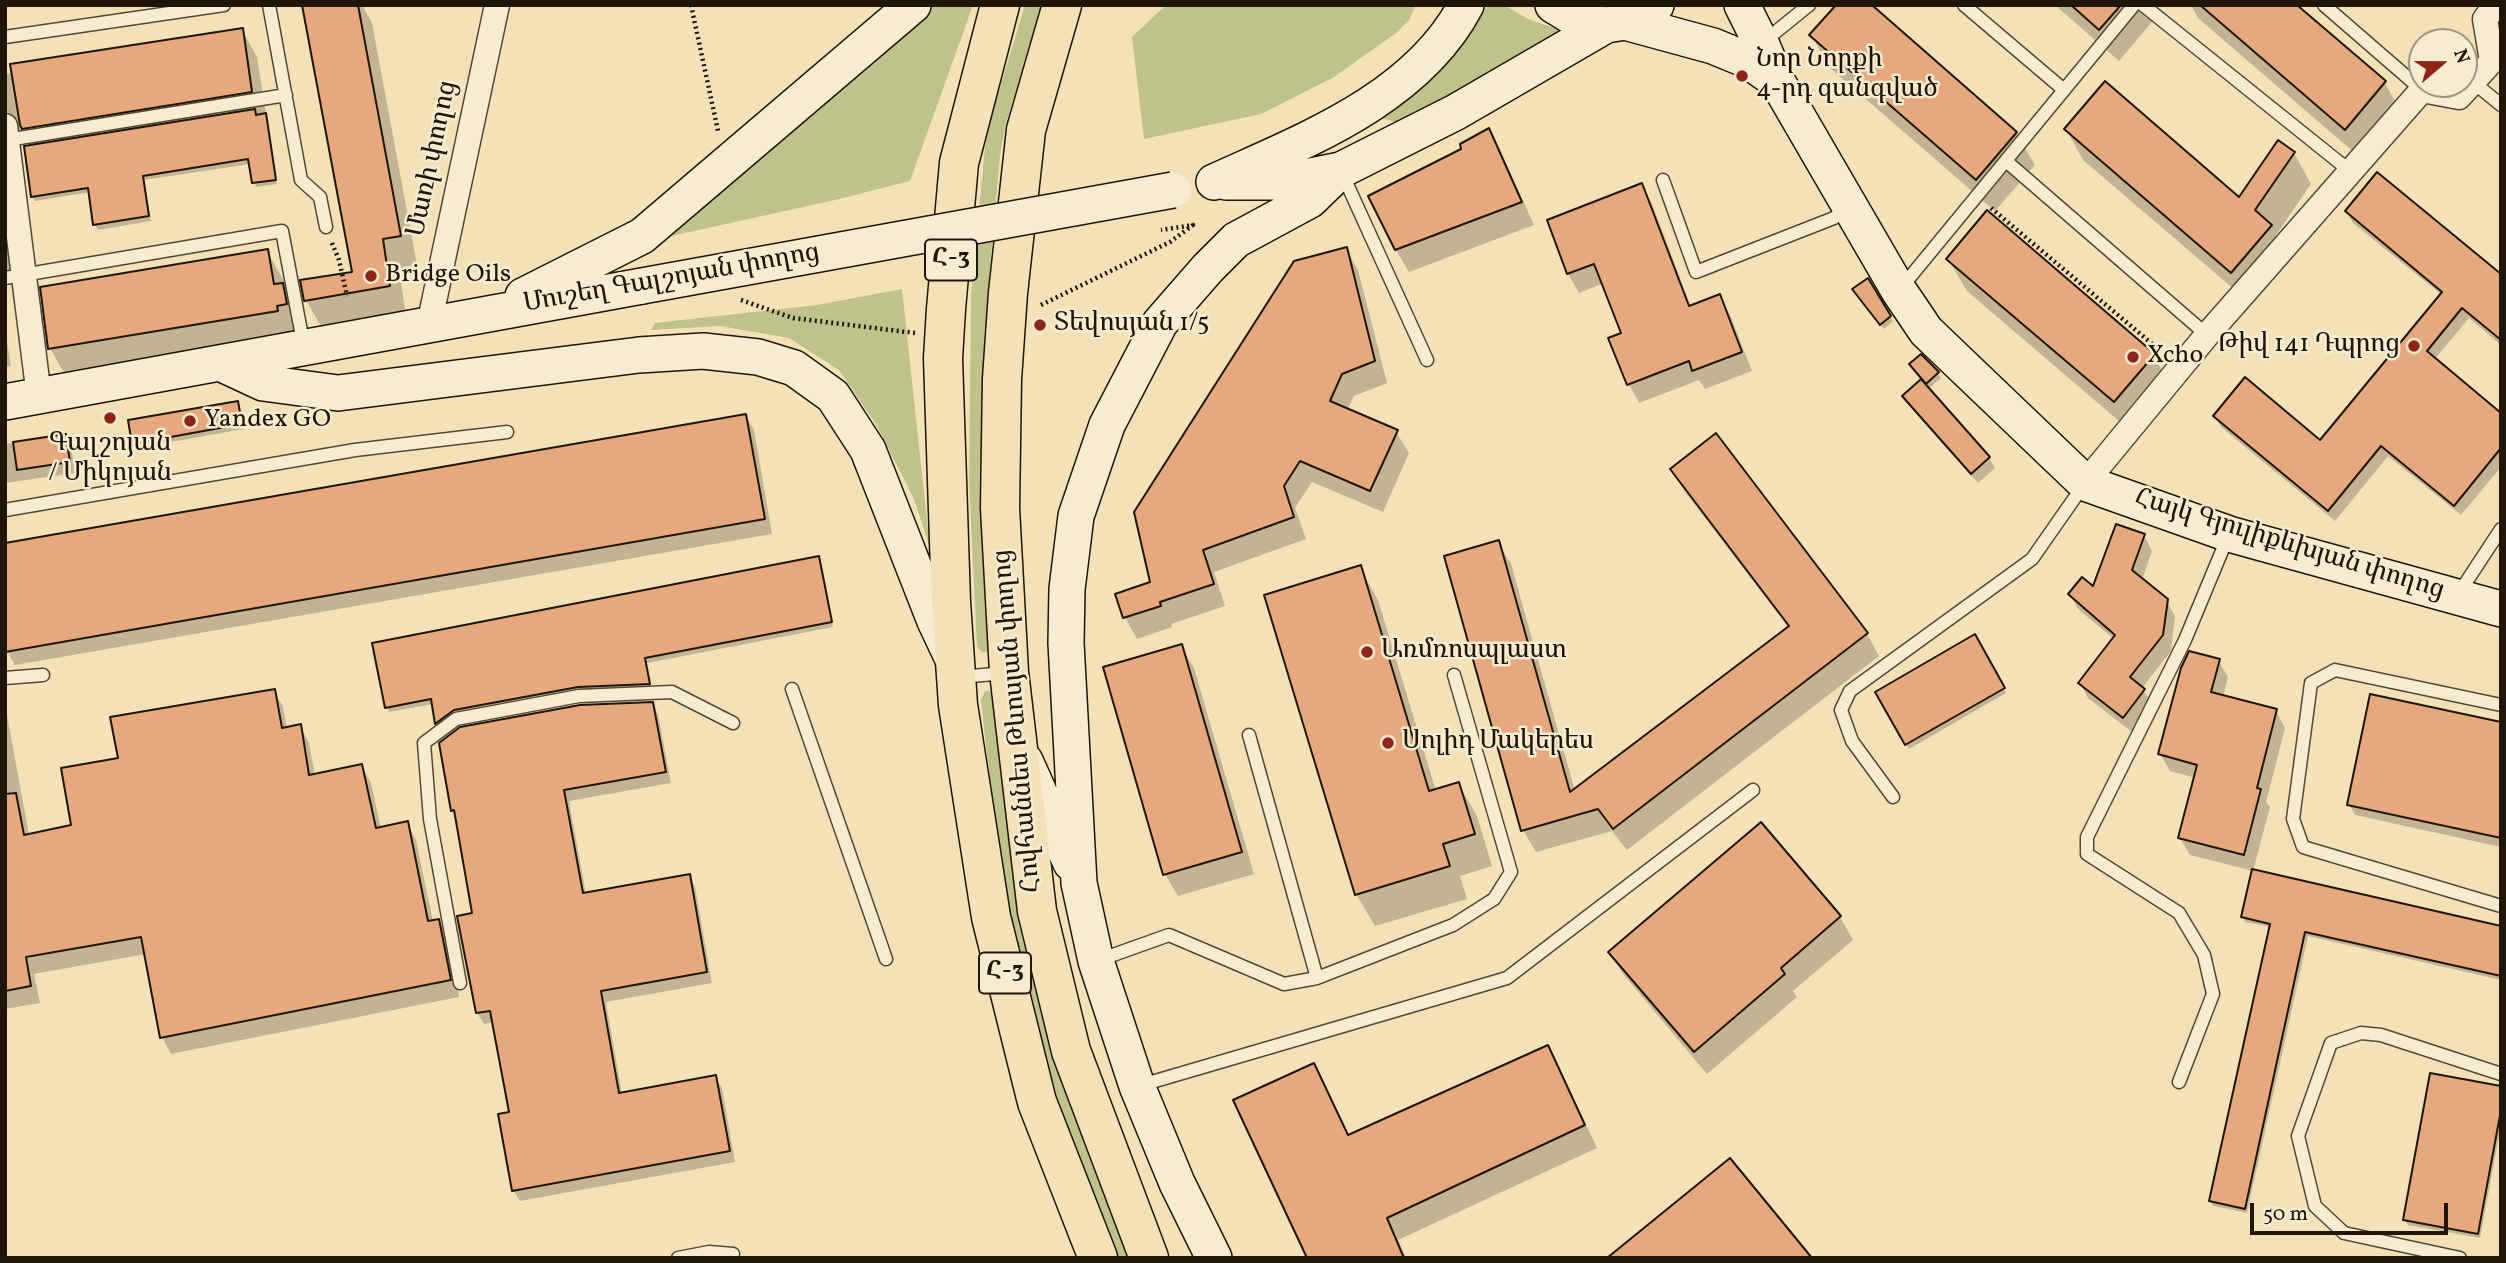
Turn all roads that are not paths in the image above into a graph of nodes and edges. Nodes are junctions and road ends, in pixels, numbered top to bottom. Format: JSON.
{"nodes":[{"id":1,"x":224,"y":5,"type":"edge"},
{"id":2,"x":269,"y":5,"type":"edge"},
{"id":3,"x":497,"y":5,"type":"edge"},
{"id":4,"x":914,"y":5,"type":"edge"},
{"id":5,"x":1000,"y":5,"type":"edge"},
{"id":6,"x":1062,"y":5,"type":"edge"},
{"id":7,"x":1466,"y":5,"type":"edge"},
{"id":8,"x":1553,"y":5,"type":"edge"},
{"id":9,"x":1656,"y":5,"type":"edge"},
{"id":10,"x":1742,"y":5,"type":"edge"},
{"id":11,"x":1809,"y":5,"type":"edge"},
{"id":12,"x":1964,"y":5,"type":"edge"},
{"id":13,"x":2134,"y":5,"type":"edge"},
{"id":14,"x":2143,"y":5,"type":"edge"},
{"id":15,"x":2324,"y":5,"type":"edge"},
{"id":16,"x":2497,"y":5,"type":"edge"},
{"id":17,"x":1615,"y":24,"type":"junction"},
{"id":18,"x":5,"y":37,"type":"edge"},
{"id":19,"x":1761,"y":43,"type":"junction"},
{"id":20,"x":2478,"y":76,"type":"edge"},
{"id":21,"x":2408,"y":77,"type":"edge"},
{"id":22,"x":1777,"y":81,"type":"junction"},
{"id":23,"x":2478,"y":86,"type":"edge"},
{"id":24,"x":2064,"y":90,"type":"junction"},
{"id":25,"x":286,"y":94,"type":"junction"},
{"id":26,"x":2414,"y":98,"type":"edge"},
{"id":27,"x":2501,"y":105,"type":"edge"},
{"id":28,"x":6,"y":133,"type":"edge"},
{"id":29,"x":2006,"y":161,"type":"junction"},
{"id":30,"x":1341,"y":170,"type":"junction"},
{"id":31,"x":2350,"y":172,"type":"junction"},
{"id":32,"x":1663,"y":180,"type":"dead end"},
{"id":33,"x":1214,"y":182,"type":"junction"},
{"id":34,"x":1848,"y":206,"type":"junction"},
{"id":35,"x":326,"y":227,"type":"dead end"},
{"id":36,"x":15,"y":277,"type":"edge"},
{"id":37,"x":1899,"y":291,"type":"junction"},
{"id":38,"x":489,"y":313,"type":"junction"},
{"id":39,"x":429,"y":325,"type":"junction"},
{"id":40,"x":2207,"y":335,"type":"junction"},
{"id":41,"x":304,"y":347,"type":"junction"},
{"id":42,"x":1427,"y":360,"type":"dead end"},
{"id":43,"x":220,"y":363,"type":"junction"},
{"id":44,"x":39,"y":396,"type":"junction"},
{"id":45,"x":5,"y":402,"type":"edge"},
{"id":46,"x":507,"y":432,"type":"dead end"},
{"id":47,"x":2085,"y":483,"type":"junction"},
{"id":48,"x":5,"y":510,"type":"edge"},
{"id":49,"x":2501,"y":529,"type":"edge"},
{"id":50,"x":2229,"y":534,"type":"junction"},
{"id":51,"x":2456,"y":597,"type":"junction"},
{"id":52,"x":2501,"y":609,"type":"edge"},
{"id":53,"x":956,"y":671,"type":"junction"},
{"id":54,"x":1009,"y":672,"type":"junction"},
{"id":55,"x":1454,"y":675,"type":"dead end"},
{"id":56,"x":43,"y":676,"type":"dead end"},
{"id":57,"x":5,"y":678,"type":"edge"},
{"id":58,"x":792,"y":689,"type":"dead end"},
{"id":59,"x":2501,"y":705,"type":"edge"},
{"id":60,"x":733,"y":723,"type":"dead end"},
{"id":61,"x":1249,"y":735,"type":"dead end"},
{"id":62,"x":1015,"y":739,"type":"junction"},
{"id":63,"x":1753,"y":790,"type":"dead end"},
{"id":64,"x":1893,"y":797,"type":"dead end"},
{"id":65,"x":1079,"y":883,"type":"junction"},
{"id":66,"x":2501,"y":906,"type":"edge"},
{"id":67,"x":886,"y":959,"type":"dead end"},
{"id":68,"x":1096,"y":961,"type":"junction"},
{"id":69,"x":1317,"y":978,"type":"junction"},
{"id":70,"x":460,"y":983,"type":"dead end"},
{"id":71,"x":2501,"y":1074,"type":"edge"},
{"id":72,"x":2179,"y":1082,"type":"dead end"},
{"id":73,"x":1137,"y":1086,"type":"junction"},
{"id":74,"x":733,"y":1254,"type":"dead end"},
{"id":75,"x":678,"y":1258,"type":"edge"},
{"id":76,"x":1098,"y":1258,"type":"edge"},
{"id":77,"x":1149,"y":1258,"type":"edge"},
{"id":78,"x":1214,"y":1258,"type":"edge"},
{"id":79,"x":2460,"y":1258,"type":"edge"}],
"edges":[{"from":1,"to":18,"type":"lane"},
{"from":2,"to":25,"type":"lane"},
{"from":3,"to":39,"type":"street","name":"Մառի փողոց"},
{"from":4,"to":38,"type":"main road"},
{"from":5,"to":53,"type":"main road","name":"Հովհաննես Թևոսյան փողոց","number":"Հ-3"},
{"from":6,"to":54,"type":"main road","name":"Հովհաննես Թևոսյան փողոց","number":"Հ-3"},
{"from":7,"to":33,"type":"main road"},
{"from":8,"to":17,"type":"main road","name":"Հայկ Գյուլիքևխյան փողոց"},
{"from":9,"to":17,"type":"main road"},
{"from":10,"to":19,"type":"main road","name":"Հայկ Գյուլիքևխյան փողոց"},
{"from":11,"to":19,"type":"lane"},
{"from":12,"to":24,"type":"lane"},
{"from":13,"to":24,"type":"lane"},
{"from":14,"to":31,"type":"lane"},
{"from":15,"to":21,"type":"lane"},
{"from":16,"to":20,"type":"street"},
{"from":17,"to":22,"type":"main road","name":"Հայկ Գյուլիքևխյան փողոց"},
{"from":17,"to":30,"type":"main road"},
{"from":19,"to":22,"type":"main road","name":"Հայկ Գյուլիքևխյան փողոց"},
{"from":22,"to":34,"type":"main road","name":"Հայկ Գյուլիքևխյան փողոց"},
{"from":23,"to":27,"type":"lane"},
{"from":24,"to":29,"type":"lane"},
{"from":25,"to":28,"type":"lane"},
{"from":25,"to":35,"type":"lane"},
{"from":26,"to":31,"type":"street"},
{"from":28,"to":36,"type":"street"},
{"from":29,"to":37,"type":"lane"},
{"from":29,"to":40,"type":"lane"},
{"from":30,"to":33,"type":"main road","name":"Մուշեղ Գալշոյան փողոց"},
{"from":30,"to":42,"type":"lane"},
{"from":30,"to":65,"type":"main road"},
{"from":31,"to":40,"type":"street"},
{"from":32,"to":34,"type":"lane"},
{"from":33,"to":38,"type":"main road","name":"Մուշեղ Գալշոյան փողոց","bridge":true},
{"from":34,"to":37,"type":"main road","name":"Հայկ Գյուլիքևխյան փողոց"},
{"from":36,"to":41,"type":"lane"},
{"from":36,"to":44,"type":"street"},
{"from":37,"to":47,"type":"main road","name":"Հայկ Գյուլիքևխյան փողոց"},
{"from":38,"to":39,"type":"main road","name":"Մուշեղ Գալշոյան փողոց"},
{"from":39,"to":41,"type":"main road","name":"Մուշեղ Գալշոյան փողոց"},
{"from":40,"to":47,"type":"street"},
{"from":41,"to":43,"type":"main road","name":"Մուշեղ Գալշոյան փողոց"},
{"from":43,"to":44,"type":"main road","name":"Մուշեղ Գալշոյան փողոց"},
{"from":43,"to":53,"type":"main road"},
{"from":44,"to":45,"type":"main road","name":"Մուշեղ Գալշոյան փողոց"},
{"from":46,"to":48,"type":"lane"},
{"from":47,"to":50,"type":"main road","name":"Հայկ Գյուլիքևխյան փողոց"},
{"from":47,"to":64,"type":"lane"},
{"from":49,"to":51,"type":"lane"},
{"from":50,"to":51,"type":"main road","name":"Հայկ Գյուլիքևխյան փողոց"},
{"from":50,"to":72,"type":"lane"},
{"from":51,"to":52,"type":"main road","name":"Հայկ Գյուլիքևխյան փողոց"},
{"from":53,"to":54,"type":"lane"},
{"from":53,"to":76,"type":"main road","name":"Հովհաննես Թևոսյան փողոց","number":"Հ-3"},
{"from":54,"to":62,"type":"main road","name":"Հովհաննես Թևոսյան փողոց","number":"Հ-3"},
{"from":55,"to":69,"type":"lane"},
{"from":56,"to":57,"type":"lane"},
{"from":58,"to":67,"type":"lane"},
{"from":59,"to":66,"type":"lane"},
{"from":60,"to":70,"type":"lane"},
{"from":61,"to":69,"type":"lane"},
{"from":62,"to":65,"type":"main road"},
{"from":62,"to":77,"type":"main road","name":"Հովհաննես Թևոսյան փողոց","number":"Հ-3"},
{"from":63,"to":73,"type":"lane"},
{"from":65,"to":68,"type":"main road"},
{"from":68,"to":69,"type":"lane"},
{"from":68,"to":73,"type":"main road"},
{"from":71,"to":79,"type":"lane"},
{"from":73,"to":78,"type":"main road"},
{"from":74,"to":75,"type":"lane"}]}
